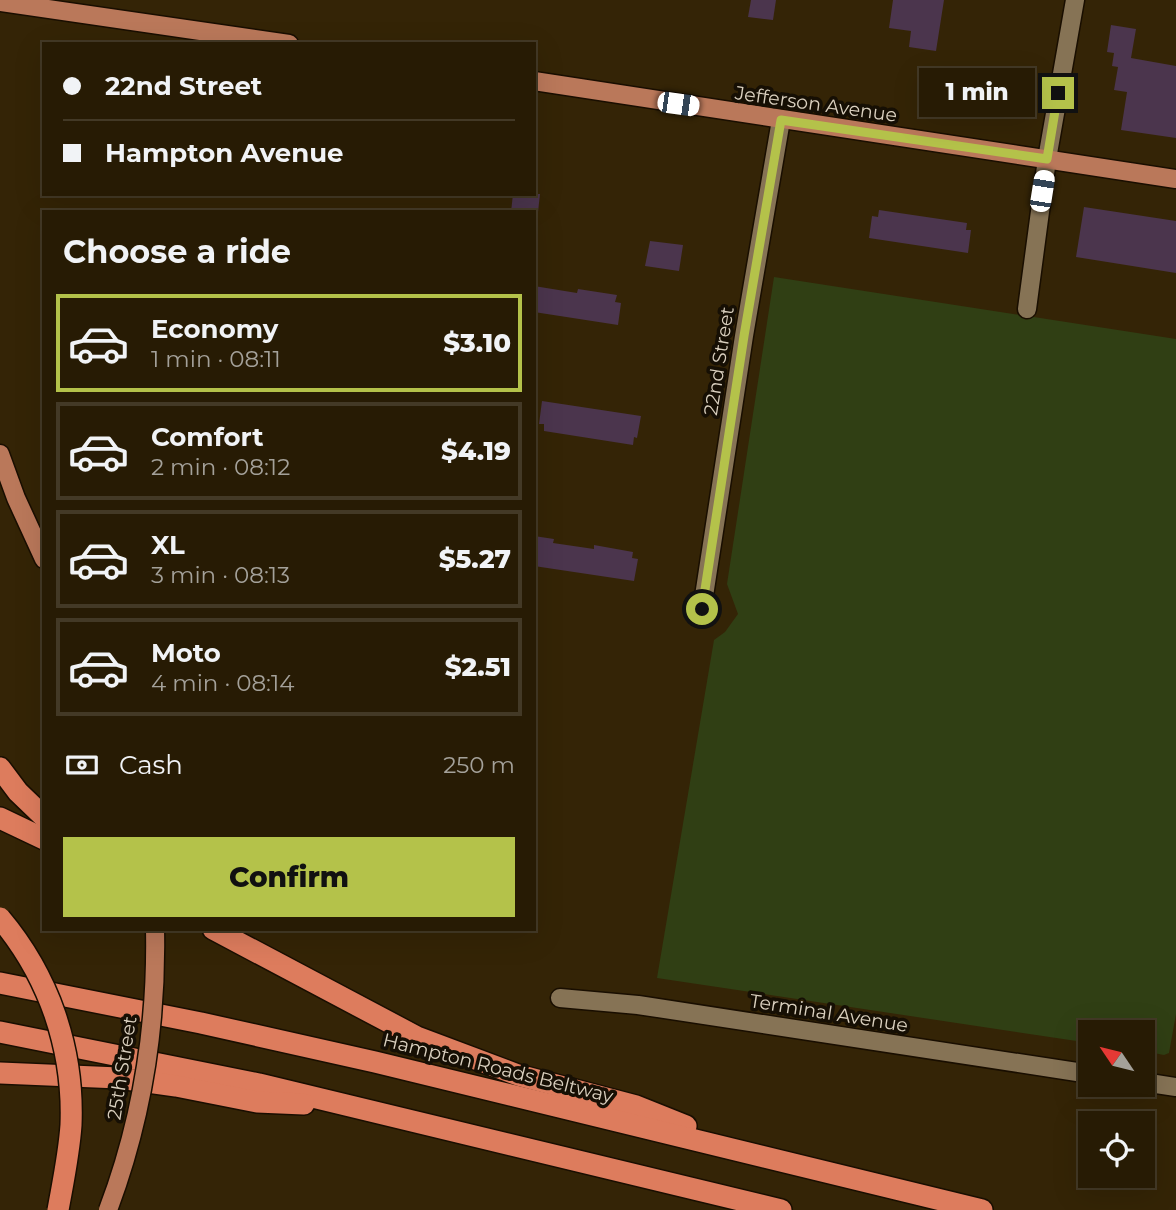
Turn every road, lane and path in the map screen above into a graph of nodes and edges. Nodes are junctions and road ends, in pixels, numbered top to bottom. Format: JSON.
{"nodes":[{"id":1,"x":1075,"y":0,"type":"edge"},
{"id":2,"x":0,"y":2,"type":"edge"},
{"id":3,"x":275,"y":42,"type":"edge"},
{"id":4,"x":536,"y":81,"type":"edge"},
{"id":5,"x":781,"y":120,"type":"junction"},
{"id":6,"x":1047,"y":159,"type":"junction"},
{"id":7,"x":1176,"y":179,"type":"edge"},
{"id":8,"x":1027,"y":309,"type":"dead end"},
{"id":9,"x":0,"y":454,"type":"edge"},
{"id":10,"x":42,"y":555,"type":"edge"},
{"id":11,"x":702,"y":609,"type":"dead end"},
{"id":12,"x":0,"y":768,"type":"edge"},
{"id":13,"x":42,"y":815,"type":"edge"},
{"id":14,"x":0,"y":818,"type":"edge"},
{"id":15,"x":42,"y":838,"type":"edge"},
{"id":16,"x":0,"y":918,"type":"edge"},
{"id":17,"x":155,"y":931,"type":"edge"},
{"id":18,"x":217,"y":931,"type":"edge"},
{"id":19,"x":0,"y":983,"type":"edge"},
{"id":20,"x":560,"y":998,"type":"dead end"},
{"id":21,"x":0,"y":1032,"type":"edge"},
{"id":22,"x":1078,"y":1072,"type":"edge"},
{"id":23,"x":0,"y":1073,"type":"edge"},
{"id":24,"x":1155,"y":1084,"type":"edge"},
{"id":25,"x":1176,"y":1087,"type":"edge"},
{"id":26,"x":356,"y":1107,"type":"junction"},
{"id":27,"x":760,"y":1154,"type":"junction"},
{"id":28,"x":58,"y":1210,"type":"edge"},
{"id":29,"x":108,"y":1210,"type":"edge"},
{"id":30,"x":782,"y":1210,"type":"edge"},
{"id":31,"x":982,"y":1210,"type":"edge"}],
"edges":[{"from":1,"to":6,"type":"street"},
{"from":2,"to":3,"type":"main road"},
{"from":4,"to":5,"type":"main road","name":"Jefferson Avenue"},
{"from":5,"to":6,"type":"main road","name":"Jefferson Avenue"},
{"from":5,"to":11,"type":"street","name":"22nd Street"},
{"from":6,"to":7,"type":"main road","name":"Jefferson Avenue"},
{"from":6,"to":8,"type":"street"},
{"from":9,"to":10,"type":"main road"},
{"from":12,"to":13,"type":"highway"},
{"from":14,"to":15,"type":"highway"},
{"from":16,"to":28,"type":"highway","bridge":true},
{"from":17,"to":29,"type":"main road","name":"25th Street","bridge":true},
{"from":18,"to":27,"type":"highway"},
{"from":19,"to":27,"type":"highway","name":"Hampton Roads Beltway"},
{"from":20,"to":22,"type":"street","name":"Terminal Avenue"},
{"from":21,"to":26,"type":"highway"},
{"from":23,"to":26,"type":"highway"},
{"from":24,"to":25,"type":"street"},
{"from":26,"to":30,"type":"highway"},
{"from":27,"to":31,"type":"highway","name":"Hampton Roads Beltway"}]}
